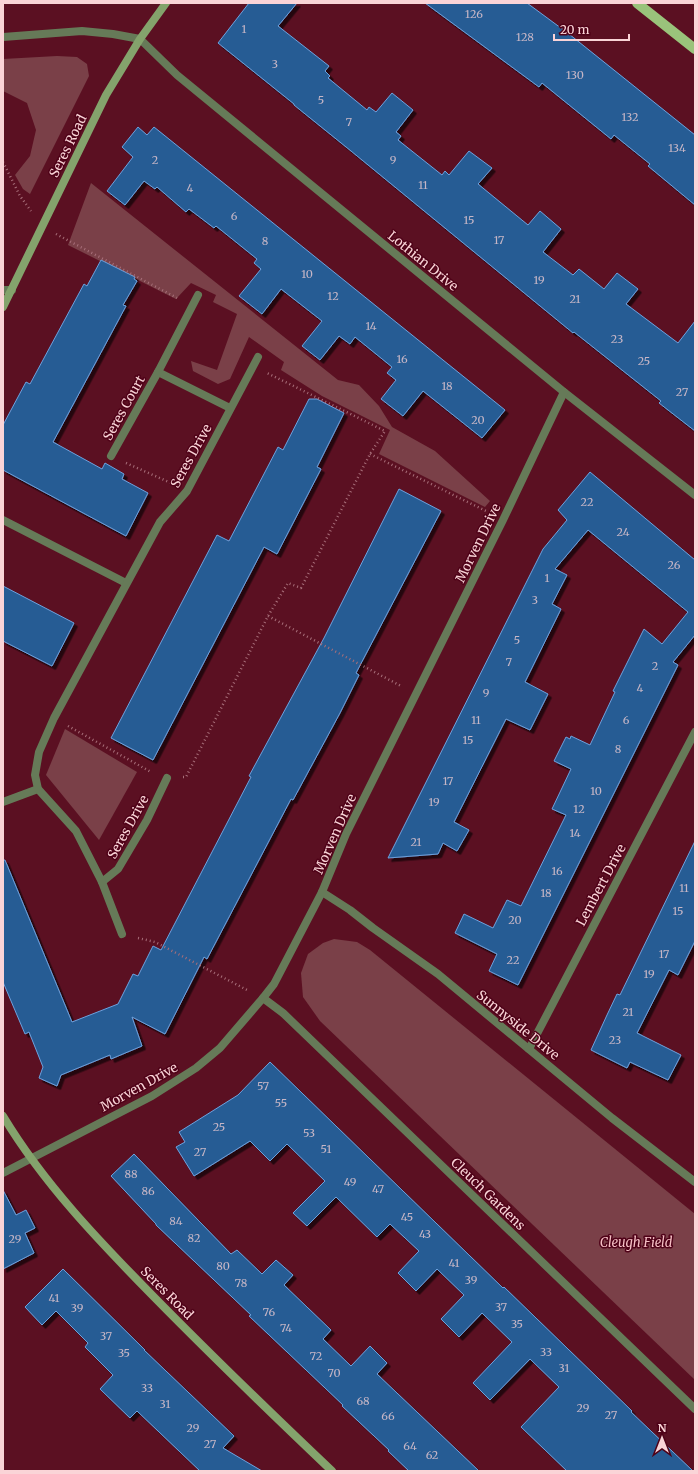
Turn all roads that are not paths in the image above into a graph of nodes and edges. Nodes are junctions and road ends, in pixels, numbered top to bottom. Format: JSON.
{"nodes":[{"id":1,"x":166,"y":3,"type":"edge"},
{"id":2,"x":637,"y":3,"type":"edge"},
{"id":3,"x":3,"y":37,"type":"edge"},
{"id":4,"x":140,"y":39,"type":"junction"},
{"id":5,"x":695,"y":49,"type":"edge"},
{"id":6,"x":3,"y":290,"type":"edge"},
{"id":7,"x":12,"y":290,"type":"junction"},
{"id":8,"x":198,"y":295,"type":"dead end"},
{"id":9,"x":3,"y":307,"type":"edge"},
{"id":10,"x":258,"y":357,"type":"dead end"},
{"id":11,"x":158,"y":372,"type":"junction"},
{"id":12,"x":564,"y":392,"type":"junction"},
{"id":13,"x":230,"y":408,"type":"junction"},
{"id":14,"x":111,"y":456,"type":"road end"},
{"id":15,"x":695,"y":495,"type":"edge"},
{"id":16,"x":3,"y":520,"type":"edge"},
{"id":17,"x":126,"y":583,"type":"junction"},
{"id":18,"x":695,"y":732,"type":"edge"},
{"id":19,"x":167,"y":778,"type":"road end"},
{"id":20,"x":38,"y":789,"type":"junction"},
{"id":21,"x":3,"y":802,"type":"edge"},
{"id":22,"x":102,"y":882,"type":"junction"},
{"id":23,"x":322,"y":892,"type":"junction"},
{"id":24,"x":122,"y":934,"type":"road end"},
{"id":25,"x":263,"y":998,"type":"junction"},
{"id":26,"x":529,"y":1049,"type":"junction"},
{"id":27,"x":3,"y":1116,"type":"edge"},
{"id":28,"x":31,"y":1159,"type":"junction"},
{"id":29,"x":3,"y":1173,"type":"edge"},
{"id":30,"x":695,"y":1182,"type":"edge"},
{"id":31,"x":695,"y":1409,"type":"edge"},
{"id":32,"x":332,"y":1471,"type":"edge"}],
"edges":[{"from":1,"to":4,"type":"street","name":"Seres Road"},
{"from":2,"to":5,"type":"main road"},
{"from":3,"to":4,"type":"street"},
{"from":4,"to":7,"type":"street","name":"Seres Road"},
{"from":4,"to":12,"type":"street","name":"Lothian Drive"},
{"from":6,"to":7,"type":"street"},
{"from":7,"to":9,"type":"street","name":"Seres Road"},
{"from":8,"to":11,"type":"street","name":"Seres Court"},
{"from":10,"to":13,"type":"street","name":"Seres Drive"},
{"from":11,"to":13,"type":"street","name":"Seres Court"},
{"from":11,"to":14,"type":"street","name":"Seres Court"},
{"from":12,"to":15,"type":"street","name":"Lothian Drive"},
{"from":12,"to":23,"type":"street","name":"Morven Drive"},
{"from":13,"to":17,"type":"street","name":"Seres Drive"},
{"from":16,"to":17,"type":"street"},
{"from":17,"to":20,"type":"street","name":"Seres Drive"},
{"from":18,"to":26,"type":"street","name":"Lembert Drive"},
{"from":19,"to":22,"type":"street","name":"Seres Drive"},
{"from":20,"to":21,"type":"street"},
{"from":20,"to":22,"type":"street","name":"Seres Drive"},
{"from":22,"to":24,"type":"street","name":"Seres Drive"},
{"from":23,"to":25,"type":"street","name":"Morven Drive"},
{"from":23,"to":26,"type":"street","name":"Sunnyside Drive"},
{"from":25,"to":28,"type":"street","name":"Morven Drive"},
{"from":25,"to":31,"type":"street","name":"Cleuch Gardens"},
{"from":26,"to":30,"type":"street","name":"Sunnyside Drive"},
{"from":27,"to":28,"type":"street","name":"Seres Road"},
{"from":28,"to":29,"type":"street","name":"Morven Drive"},
{"from":28,"to":32,"type":"street","name":"Seres Road"}]}
